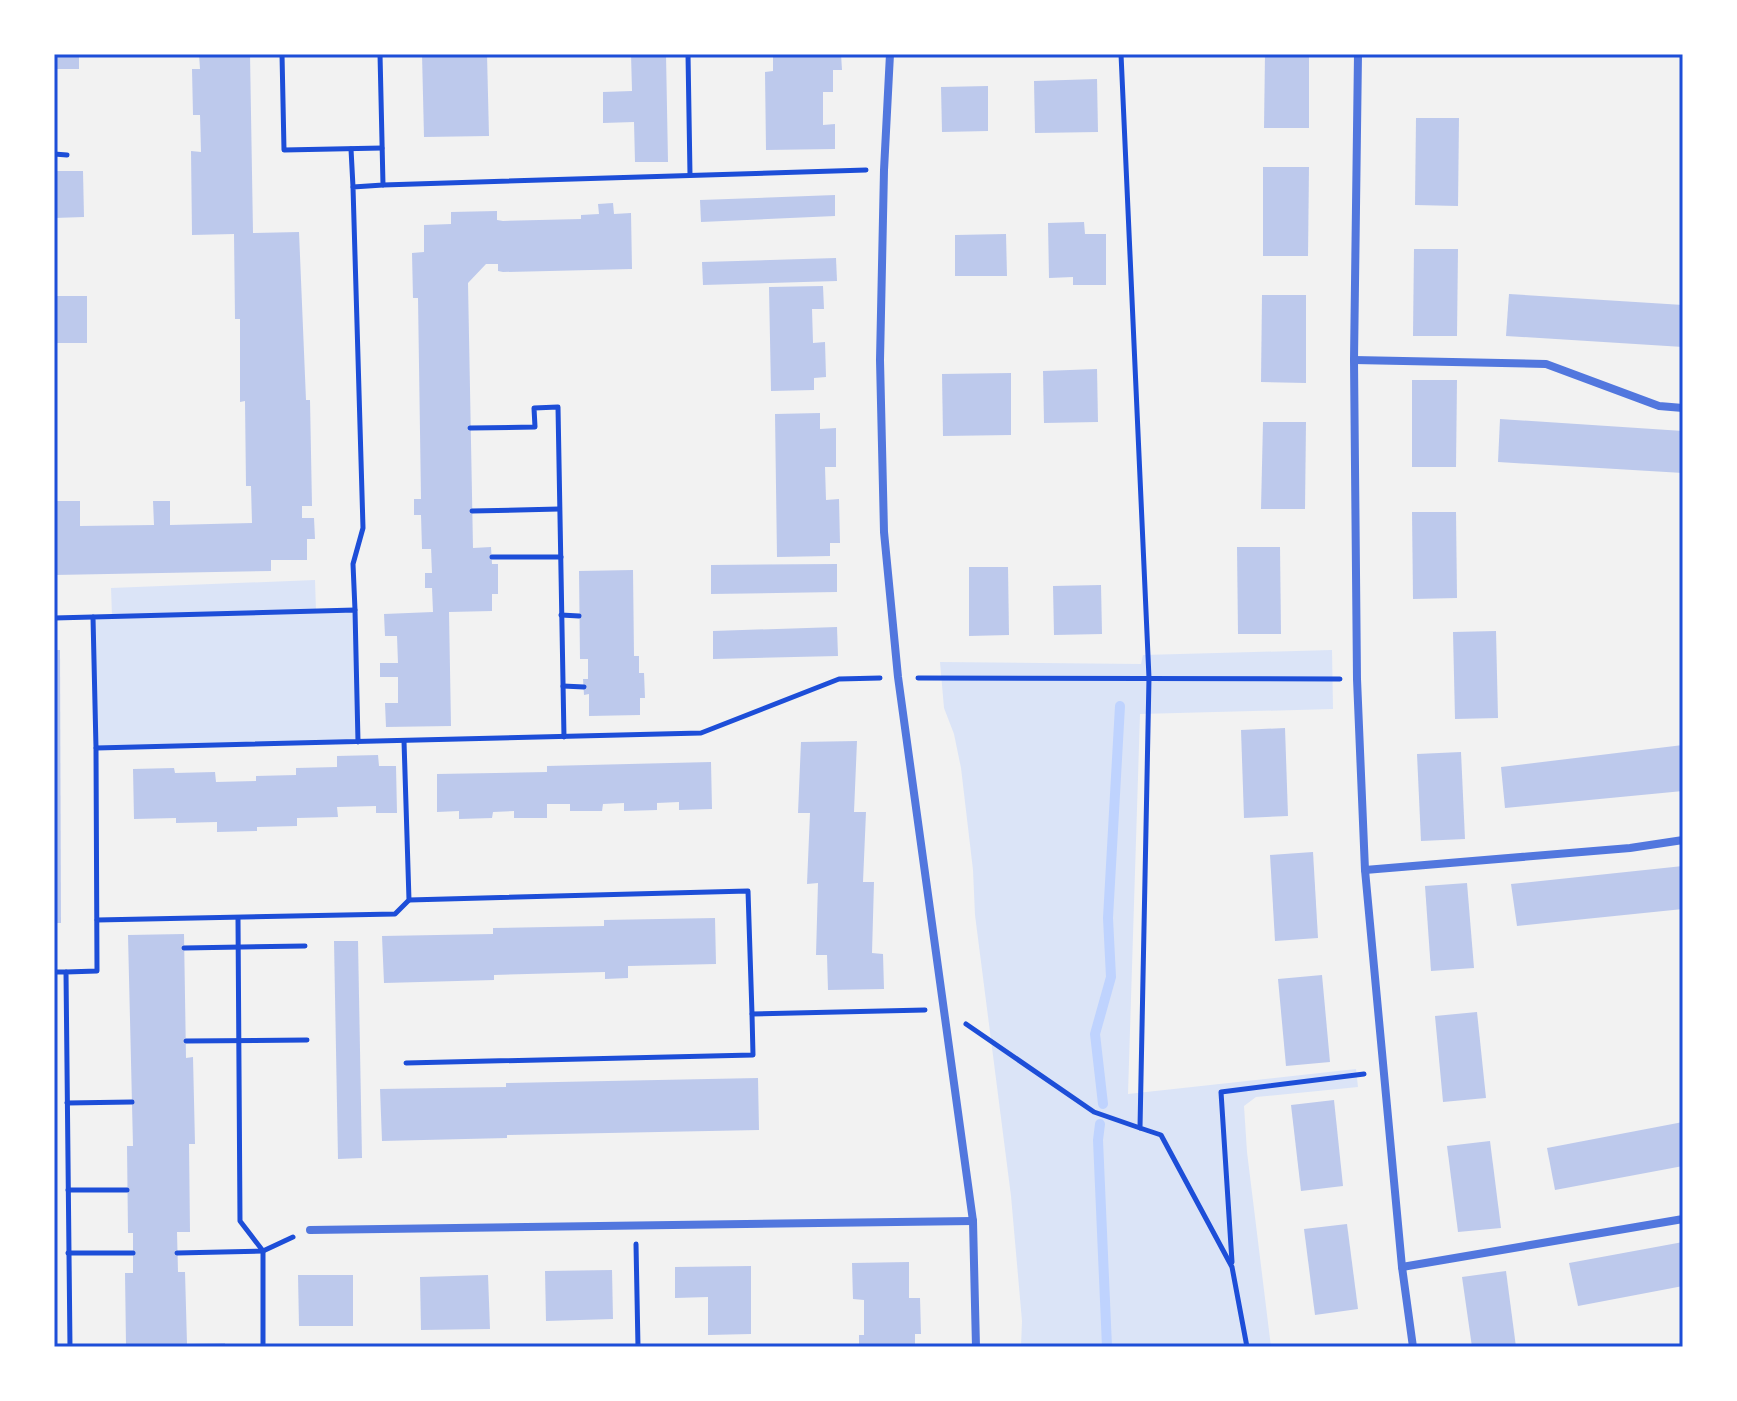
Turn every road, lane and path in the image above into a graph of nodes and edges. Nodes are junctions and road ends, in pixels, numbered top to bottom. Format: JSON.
{"nodes":[{"id":1,"x":282,"y":54,"type":"edge"},
{"id":2,"x":380,"y":54,"type":"edge"},
{"id":3,"x":688,"y":54,"type":"edge"},
{"id":4,"x":890,"y":54,"type":"edge"},
{"id":5,"x":1121,"y":54,"type":"edge"},
{"id":6,"x":1358,"y":54,"type":"edge"},
{"id":7,"x":382,"y":148,"type":"junction"},
{"id":8,"x":351,"y":149,"type":"junction"},
{"id":9,"x":54,"y":154,"type":"edge"},
{"id":10,"x":67,"y":155,"type":"dead end"},
{"id":11,"x":884,"y":170,"type":"junction"},
{"id":12,"x":690,"y":175,"type":"junction"},
{"id":13,"x":383,"y":185,"type":"junction"},
{"id":14,"x":353,"y":187,"type":"junction"},
{"id":15,"x":1354,"y":360,"type":"junction"},
{"id":16,"x":1683,"y":408,"type":"edge"},
{"id":17,"x":470,"y":428,"type":"dead end"},
{"id":18,"x":559,"y":509,"type":"junction"},
{"id":19,"x":472,"y":511,"type":"dead end"},
{"id":20,"x":492,"y":557,"type":"dead end"},
{"id":21,"x":561,"y":557,"type":"junction"},
{"id":22,"x":355,"y":610,"type":"junction"},
{"id":23,"x":561,"y":615,"type":"junction"},
{"id":24,"x":579,"y":616,"type":"dead end"},
{"id":25,"x":93,"y":617,"type":"junction"},
{"id":26,"x":54,"y":618,"type":"edge"},
{"id":27,"x":898,"y":677,"type":"junction"},
{"id":28,"x":1149,"y":678,"type":"junction"},
{"id":29,"x":1357,"y":679,"type":"junction"},
{"id":30,"x":563,"y":686,"type":"junction"},
{"id":31,"x":584,"y":687,"type":"dead end"},
{"id":32,"x":564,"y":737,"type":"junction"},
{"id":33,"x":404,"y":741,"type":"junction"},
{"id":34,"x":358,"y":742,"type":"junction"},
{"id":35,"x":96,"y":748,"type":"junction"},
{"id":36,"x":1683,"y":840,"type":"edge"},
{"id":37,"x":1365,"y":870,"type":"junction"},
{"id":38,"x":409,"y":900,"type":"junction"},
{"id":39,"x":238,"y":918,"type":"junction"},
{"id":40,"x":97,"y":920,"type":"junction"},
{"id":41,"x":305,"y":946,"type":"dead end"},
{"id":42,"x":238,"y":947,"type":"junction"},
{"id":43,"x":184,"y":948,"type":"dead end"},
{"id":44,"x":54,"y":972,"type":"edge"},
{"id":45,"x":66,"y":972,"type":"junction"},
{"id":46,"x":945,"y":1009,"type":"junction"},
{"id":47,"x":752,"y":1014,"type":"junction"},
{"id":48,"x":307,"y":1040,"type":"dead end"},
{"id":49,"x":186,"y":1041,"type":"dead end"},
{"id":50,"x":239,"y":1041,"type":"junction"},
{"id":51,"x":406,"y":1063,"type":"dead end"},
{"id":52,"x":1382,"y":1072,"type":"junction"},
{"id":53,"x":132,"y":1102,"type":"dead end"},
{"id":54,"x":67,"y":1103,"type":"junction"},
{"id":55,"x":1140,"y":1128,"type":"junction"},
{"id":56,"x":68,"y":1190,"type":"junction"},
{"id":57,"x":127,"y":1190,"type":"dead end"},
{"id":58,"x":1683,"y":1219,"type":"edge"},
{"id":59,"x":973,"y":1221,"type":"junction"},
{"id":60,"x":636,"y":1226,"type":"junction"},
{"id":61,"x":310,"y":1230,"type":"joint"},
{"id":62,"x":263,"y":1251,"type":"junction"},
{"id":63,"x":68,"y":1253,"type":"junction"},
{"id":64,"x":133,"y":1253,"type":"dead end"},
{"id":65,"x":177,"y":1253,"type":"dead end"},
{"id":66,"x":1232,"y":1267,"type":"junction"},
{"id":67,"x":1402,"y":1267,"type":"junction"},
{"id":68,"x":70,"y":1347,"type":"edge"},
{"id":69,"x":263,"y":1347,"type":"edge"},
{"id":70,"x":638,"y":1347,"type":"edge"},
{"id":71,"x":976,"y":1347,"type":"edge"},
{"id":72,"x":1247,"y":1347,"type":"edge"},
{"id":73,"x":1413,"y":1347,"type":"edge"}],
"edges":[{"from":1,"to":8,"type":"path"},
{"from":2,"to":7,"type":"path"},
{"from":3,"to":12,"type":"path"},
{"from":4,"to":11,"type":"street"},
{"from":5,"to":28,"type":"path"},
{"from":6,"to":15,"type":"street"},
{"from":7,"to":8,"type":"path"},
{"from":7,"to":13,"type":"path"},
{"from":8,"to":14,"type":"path"},
{"from":9,"to":10,"type":"path"},
{"from":11,"to":12,"type":"path"},
{"from":11,"to":27,"type":"street"},
{"from":12,"to":13,"type":"path"},
{"from":13,"to":14,"type":"path"},
{"from":14,"to":22,"type":"path"},
{"from":15,"to":16,"type":"street"},
{"from":15,"to":29,"type":"street"},
{"from":17,"to":18,"type":"path"},
{"from":18,"to":19,"type":"path"},
{"from":18,"to":21,"type":"path"},
{"from":20,"to":21,"type":"path"},
{"from":21,"to":23,"type":"path"},
{"from":22,"to":25,"type":"path"},
{"from":22,"to":34,"type":"path"},
{"from":23,"to":24,"type":"path"},
{"from":23,"to":30,"type":"path"},
{"from":25,"to":26,"type":"path"},
{"from":25,"to":35,"type":"path"},
{"from":27,"to":28,"type":"path"},
{"from":27,"to":32,"type":"path"},
{"from":27,"to":46,"type":"street"},
{"from":28,"to":29,"type":"path"},
{"from":28,"to":55,"type":"path"},
{"from":29,"to":37,"type":"street"},
{"from":30,"to":31,"type":"path"},
{"from":30,"to":32,"type":"path"},
{"from":32,"to":33,"type":"path"},
{"from":33,"to":34,"type":"path"},
{"from":33,"to":38,"type":"path"},
{"from":34,"to":35,"type":"path"},
{"from":35,"to":40,"type":"path"},
{"from":36,"to":37,"type":"street"},
{"from":37,"to":52,"type":"street"},
{"from":38,"to":39,"type":"path"},
{"from":38,"to":47,"type":"path"},
{"from":39,"to":40,"type":"path"},
{"from":39,"to":42,"type":"path"},
{"from":40,"to":45,"type":"path"},
{"from":41,"to":42,"type":"path"},
{"from":42,"to":43,"type":"path"},
{"from":42,"to":50,"type":"path"},
{"from":44,"to":45,"type":"path"},
{"from":45,"to":54,"type":"path"},
{"from":46,"to":47,"type":"path"},
{"from":46,"to":55,"type":"path"},
{"from":46,"to":59,"type":"street"},
{"from":47,"to":51,"type":"path"},
{"from":48,"to":50,"type":"path"},
{"from":49,"to":50,"type":"path"},
{"from":50,"to":62,"type":"path"},
{"from":52,"to":66,"type":"path"},
{"from":52,"to":67,"type":"street"},
{"from":53,"to":54,"type":"path"},
{"from":54,"to":56,"type":"path"},
{"from":55,"to":66,"type":"path"},
{"from":56,"to":57,"type":"path"},
{"from":56,"to":63,"type":"path"},
{"from":58,"to":67,"type":"street"},
{"from":59,"to":60,"type":"street"},
{"from":59,"to":71,"type":"street"},
{"from":60,"to":61,"type":"street"},
{"from":60,"to":70,"type":"path"},
{"from":61,"to":62,"type":"path"},
{"from":62,"to":65,"type":"path"},
{"from":62,"to":69,"type":"path"},
{"from":63,"to":64,"type":"path"},
{"from":63,"to":68,"type":"path"},
{"from":66,"to":72,"type":"path"},
{"from":67,"to":73,"type":"street"}]}
